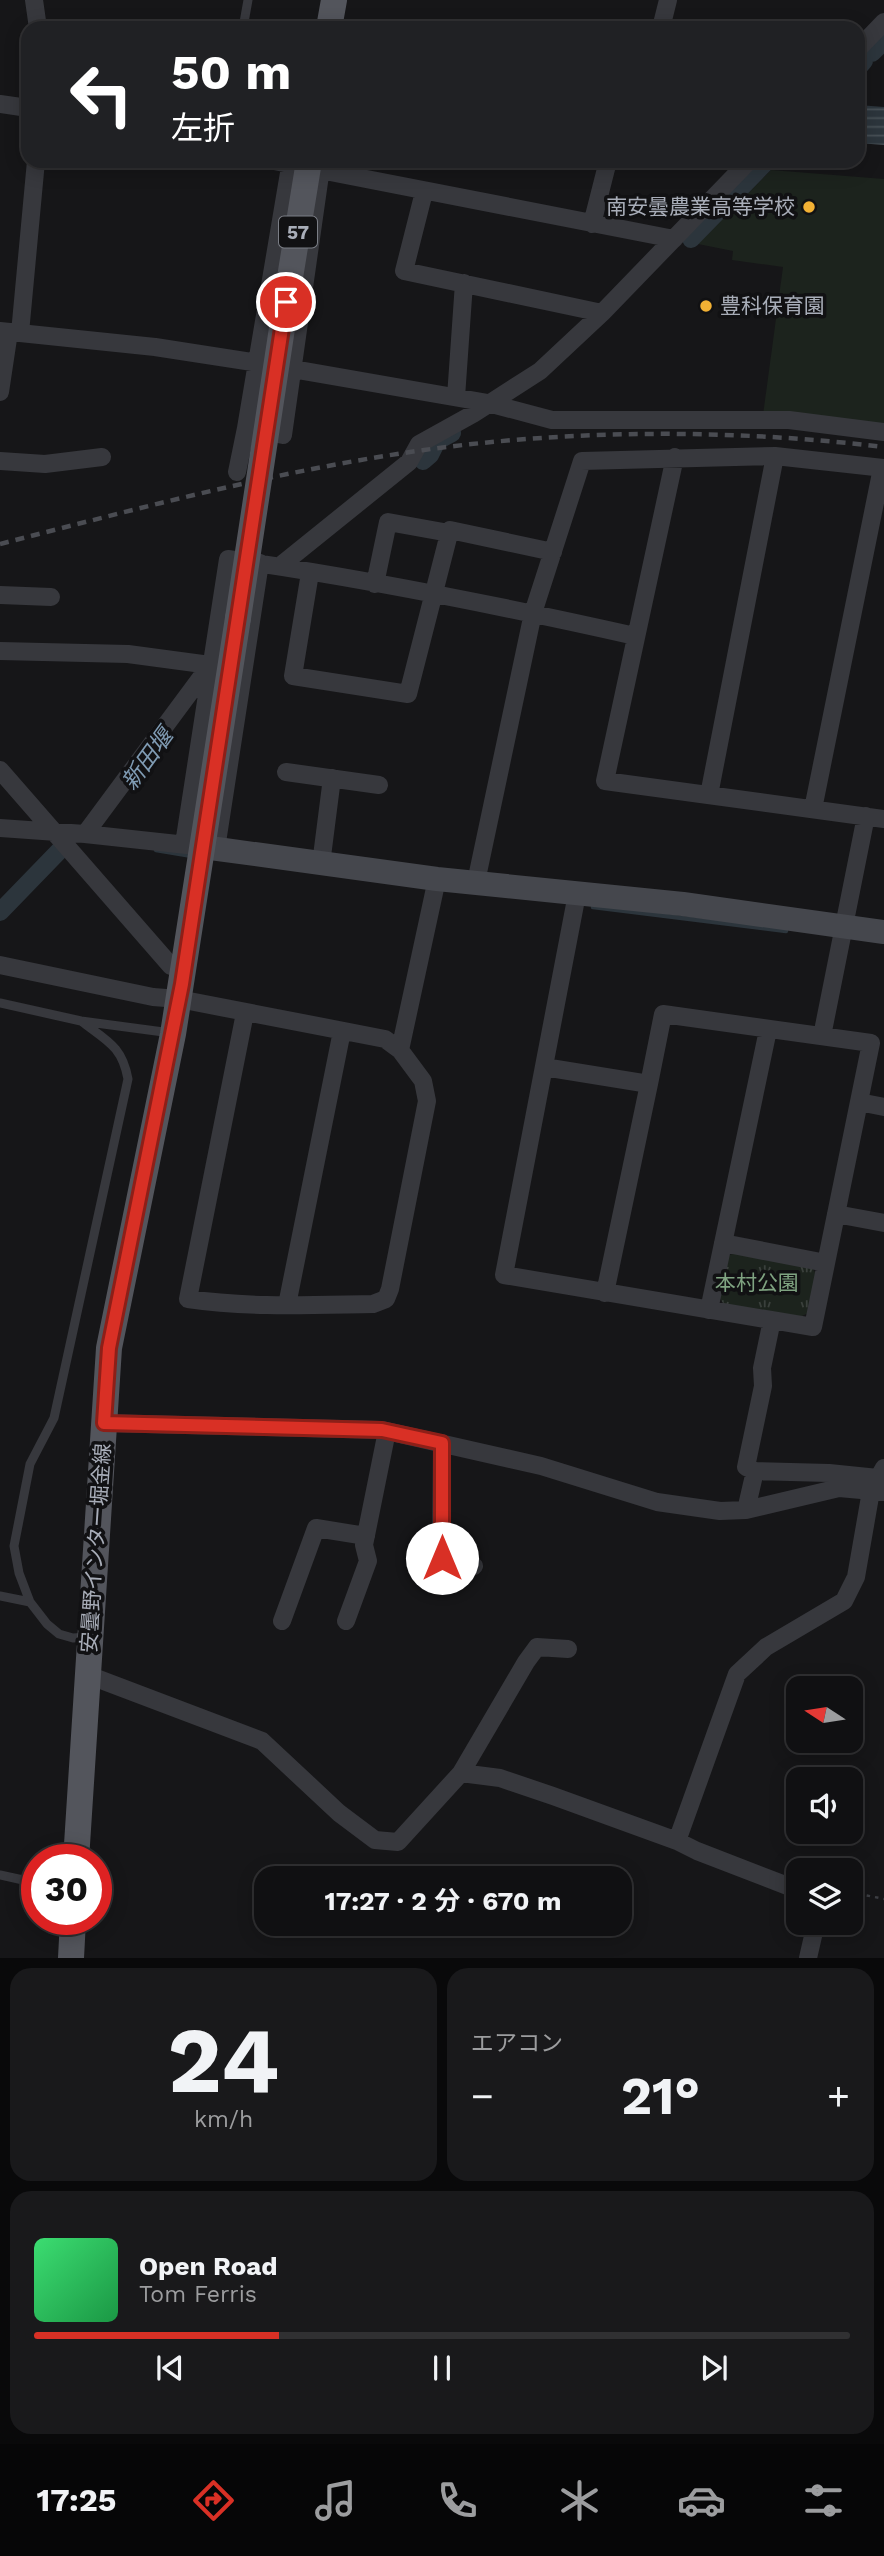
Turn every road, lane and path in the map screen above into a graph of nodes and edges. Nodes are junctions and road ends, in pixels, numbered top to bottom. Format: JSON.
{"nodes":[{"id":1,"x":34,"y":0,"type":"edge"},
{"id":2,"x":248,"y":0,"type":"edge"},
{"id":3,"x":334,"y":0,"type":"edge"},
{"id":4,"x":668,"y":0,"type":"edge"},
{"id":5,"x":36,"y":21,"type":"edge"},
{"id":6,"x":244,"y":21,"type":"edge"},
{"id":7,"x":331,"y":21,"type":"edge"},
{"id":8,"x":663,"y":21,"type":"edge"},
{"id":9,"x":884,"y":22,"type":"edge"},
{"id":10,"x":865,"y":42,"type":"edge"},
{"id":11,"x":0,"y":104,"type":"edge"},
{"id":12,"x":21,"y":107,"type":"edge"},
{"id":13,"x":35,"y":168,"type":"edge"},
{"id":14,"x":301,"y":168,"type":"edge"},
{"id":15,"x":302,"y":168,"type":"edge"},
{"id":16,"x":302,"y":168,"type":"edge"},
{"id":17,"x":319,"y":168,"type":"edge"},
{"id":18,"x":606,"y":168,"type":"edge"},
{"id":19,"x":742,"y":168,"type":"edge"},
{"id":20,"x":424,"y":192,"type":"junction"},
{"id":21,"x":592,"y":224,"type":"junction"},
{"id":22,"x":674,"y":239,"type":"junction"},
{"id":23,"x":464,"y":284,"type":"junction"},
{"id":24,"x":602,"y":313,"type":"junction"},
{"id":25,"x":10,"y":332,"type":"edge"},
{"id":26,"x":258,"y":363,"type":"junction"},
{"id":27,"x":293,"y":369,"type":"junction"},
{"id":28,"x":0,"y":392,"type":"edge"},
{"id":29,"x":456,"y":397,"type":"junction"},
{"id":30,"x":488,"y":403,"type":"junction"},
{"id":31,"x":246,"y":428,"type":"junction"},
{"id":32,"x":884,"y":432,"type":"edge"},
{"id":33,"x":775,"y":456,"type":"junction"},
{"id":34,"x":102,"y":457,"type":"dead end"},
{"id":35,"x":674,"y":457,"type":"junction"},
{"id":36,"x":0,"y":461,"type":"edge"},
{"id":37,"x":883,"y":468,"type":"edge"},
{"id":38,"x":237,"y":472,"type":"dead end"},
{"id":39,"x":449,"y":533,"type":"junction"},
{"id":40,"x":553,"y":551,"type":"junction"},
{"id":41,"x":260,"y":563,"type":"junction"},
{"id":42,"x":280,"y":566,"type":"junction"},
{"id":43,"x":310,"y":573,"type":"junction"},
{"id":44,"x":375,"y":584,"type":"junction"},
{"id":45,"x":0,"y":595,"type":"edge"},
{"id":46,"x":432,"y":595,"type":"junction"},
{"id":47,"x":51,"y":597,"type":"dead end"},
{"id":48,"x":533,"y":613,"type":"junction"},
{"id":49,"x":635,"y":636,"type":"junction"},
{"id":50,"x":0,"y":651,"type":"edge"},
{"id":51,"x":210,"y":665,"type":"junction"},
{"id":52,"x":0,"y":770,"type":"edge"},
{"id":53,"x":286,"y":772,"type":"dead end"},
{"id":54,"x":332,"y":778,"type":"junction"},
{"id":55,"x":379,"y":785,"type":"dead end"},
{"id":56,"x":709,"y":795,"type":"junction"},
{"id":57,"x":813,"y":809,"type":"junction"},
{"id":58,"x":875,"y":818,"type":"edge"},
{"id":59,"x":0,"y":828,"type":"edge"},
{"id":60,"x":53,"y":830,"type":"junction"},
{"id":61,"x":85,"y":834,"type":"junction"},
{"id":62,"x":201,"y":846,"type":"junction"},
{"id":63,"x":321,"y":864,"type":"junction"},
{"id":64,"x":437,"y":879,"type":"junction"},
{"id":65,"x":476,"y":882,"type":"junction"},
{"id":66,"x":577,"y":894,"type":"junction"},
{"id":67,"x":845,"y":926,"type":"junction"},
{"id":68,"x":884,"y":932,"type":"edge"},
{"id":69,"x":0,"y":965,"type":"edge"},
{"id":70,"x":184,"y":969,"type":"junction"},
{"id":71,"x":179,"y":999,"type":"junction"},
{"id":72,"x":0,"y":1003,"type":"edge"},
{"id":73,"x":245,"y":1013,"type":"junction"},
{"id":74,"x":81,"y":1021,"type":"junction"},
{"id":75,"x":768,"y":1030,"type":"junction"},
{"id":76,"x":342,"y":1031,"type":"junction"},
{"id":77,"x":173,"y":1034,"type":"junction"},
{"id":78,"x":822,"y":1036,"type":"junction"},
{"id":79,"x":400,"y":1050,"type":"junction"},
{"id":80,"x":544,"y":1067,"type":"junction"},
{"id":81,"x":649,"y":1084,"type":"junction"},
{"id":82,"x":859,"y":1102,"type":"junction"},
{"id":83,"x":884,"y":1107,"type":"edge"},
{"id":84,"x":836,"y":1214,"type":"junction"},
{"id":85,"x":884,"y":1223,"type":"edge"},
{"id":86,"x":723,"y":1243,"type":"junction"},
{"id":87,"x":826,"y":1264,"type":"junction"},
{"id":88,"x":605,"y":1293,"type":"junction"},
{"id":89,"x":287,"y":1305,"type":"junction"},
{"id":90,"x":709,"y":1310,"type":"junction"},
{"id":91,"x":772,"y":1320,"type":"junction"},
{"id":92,"x":104,"y":1423,"type":"junction"},
{"id":93,"x":387,"y":1431,"type":"junction"},
{"id":94,"x":442,"y":1443,"type":"junction"},
{"id":95,"x":755,"y":1471,"type":"junction"},
{"id":96,"x":879,"y":1482,"type":"edge"},
{"id":97,"x":746,"y":1510,"type":"junction"},
{"id":98,"x":366,"y":1536,"type":"junction"},
{"id":99,"x":474,"y":1566,"type":"dead end"},
{"id":100,"x":0,"y":1596,"type":"edge"},
{"id":101,"x":30,"y":1602,"type":"junction"},
{"id":102,"x":346,"y":1620,"type":"dead end"},
{"id":103,"x":282,"y":1621,"type":"dead end"},
{"id":104,"x":90,"y":1637,"type":"junction"},
{"id":105,"x":568,"y":1649,"type":"dead end"},
{"id":106,"x":88,"y":1675,"type":"junction"},
{"id":107,"x":461,"y":1773,"type":"junction"},
{"id":108,"x":677,"y":1841,"type":"junction"},
{"id":109,"x":75,"y":1844,"type":"edge"},
{"id":110,"x":0,"y":1875,"type":"edge"},
{"id":111,"x":21,"y":1880,"type":"edge"},
{"id":112,"x":786,"y":1885,"type":"edge"},
{"id":113,"x":863,"y":1895,"type":"edge"},
{"id":114,"x":884,"y":1899,"type":"edge"},
{"id":115,"x":72,"y":1935,"type":"edge"},
{"id":116,"x":813,"y":1935,"type":"edge"},
{"id":117,"x":71,"y":1958,"type":"edge"},
{"id":118,"x":808,"y":1958,"type":"edge"}],
"edges":[{"from":1,"to":5,"type":"street"},
{"from":2,"to":6,"type":"lane"},
{"from":3,"to":7,"type":"main road"},
{"from":4,"to":8,"type":"street"},
{"from":9,"to":10,"type":"street"},
{"from":11,"to":12,"type":"street"},
{"from":13,"to":25,"type":"street"},
{"from":14,"to":26,"type":"street"},
{"from":15,"to":62,"type":"main road","name":"安曇野インター堀金線","number":"57","bridge":true},
{"from":16,"to":27,"type":"street"},
{"from":17,"to":20,"type":"street"},
{"from":18,"to":21,"type":"street"},
{"from":19,"to":22,"type":"street"},
{"from":20,"to":21,"type":"street"},
{"from":20,"to":23,"type":"street"},
{"from":21,"to":22,"type":"street"},
{"from":22,"to":24,"type":"street"},
{"from":23,"to":24,"type":"street"},
{"from":23,"to":29,"type":"street"},
{"from":24,"to":30,"type":"street"},
{"from":25,"to":26,"type":"street"},
{"from":25,"to":28,"type":"street"},
{"from":26,"to":27,"type":"street"},
{"from":26,"to":31,"type":"street"},
{"from":27,"to":29,"type":"street"},
{"from":27,"to":31,"type":"street"},
{"from":29,"to":30,"type":"street"},
{"from":30,"to":32,"type":"street"},
{"from":30,"to":42,"type":"street"},
{"from":31,"to":38,"type":"street"},
{"from":33,"to":35,"type":"street"},
{"from":33,"to":37,"type":"street"},
{"from":33,"to":56,"type":"street"},
{"from":34,"to":36,"type":"street"},
{"from":35,"to":40,"type":"street"},
{"from":35,"to":49,"type":"street"},
{"from":37,"to":57,"type":"street"},
{"from":39,"to":40,"type":"street"},
{"from":39,"to":44,"type":"street"},
{"from":39,"to":46,"type":"street"},
{"from":40,"to":48,"type":"street"},
{"from":41,"to":42,"type":"street"},
{"from":41,"to":51,"type":"street"},
{"from":41,"to":62,"type":"street"},
{"from":42,"to":43,"type":"street"},
{"from":43,"to":44,"type":"street"},
{"from":43,"to":46,"type":"street"},
{"from":44,"to":46,"type":"street"},
{"from":45,"to":47,"type":"street"},
{"from":46,"to":48,"type":"street"},
{"from":48,"to":49,"type":"street"},
{"from":48,"to":65,"type":"street"},
{"from":49,"to":56,"type":"street"},
{"from":50,"to":51,"type":"street"},
{"from":51,"to":61,"type":"street"},
{"from":51,"to":62,"type":"street"},
{"from":52,"to":60,"type":"street"},
{"from":53,"to":54,"type":"street"},
{"from":54,"to":55,"type":"street"},
{"from":54,"to":63,"type":"street"},
{"from":56,"to":57,"type":"street"},
{"from":57,"to":58,"type":"street"},
{"from":58,"to":67,"type":"street"},
{"from":59,"to":60,"type":"street"},
{"from":60,"to":61,"type":"street"},
{"from":60,"to":70,"type":"street"},
{"from":61,"to":62,"type":"street"},
{"from":62,"to":63,"type":"street"},
{"from":62,"to":70,"type":"main road","name":"安曇野インター堀金線","number":"57"},
{"from":63,"to":64,"type":"street"},
{"from":64,"to":65,"type":"street"},
{"from":64,"to":79,"type":"street"},
{"from":65,"to":66,"type":"street"},
{"from":66,"to":67,"type":"street"},
{"from":66,"to":80,"type":"street"},
{"from":67,"to":68,"type":"street"},
{"from":67,"to":78,"type":"street"},
{"from":69,"to":71,"type":"street"},
{"from":70,"to":71,"type":"main road","name":"安曇野インター堀金線","number":"57"},
{"from":71,"to":73,"type":"street"},
{"from":71,"to":77,"type":"main road","name":"安曇野インター堀金線","number":"57"},
{"from":72,"to":74,"type":"lane"},
{"from":73,"to":76,"type":"street"},
{"from":73,"to":89,"type":"street"},
{"from":74,"to":77,"type":"lane"},
{"from":74,"to":101,"type":"lane"},
{"from":75,"to":78,"type":"street"},
{"from":75,"to":81,"type":"street"},
{"from":75,"to":86,"type":"street"},
{"from":76,"to":79,"type":"street"},
{"from":76,"to":89,"type":"street"},
{"from":77,"to":92,"type":"main road","name":"安曇野インター堀金線","number":"57"},
{"from":78,"to":82,"type":"street"},
{"from":79,"to":89,"type":"street"},
{"from":80,"to":81,"type":"street"},
{"from":80,"to":88,"type":"street"},
{"from":81,"to":88,"type":"street"},
{"from":82,"to":83,"type":"street"},
{"from":82,"to":84,"type":"street"},
{"from":84,"to":85,"type":"street"},
{"from":84,"to":87,"type":"street"},
{"from":86,"to":87,"type":"street"},
{"from":86,"to":90,"type":"street"},
{"from":87,"to":91,"type":"street"},
{"from":88,"to":90,"type":"street"},
{"from":90,"to":91,"type":"street"},
{"from":91,"to":95,"type":"street"},
{"from":92,"to":93,"type":"street"},
{"from":92,"to":104,"type":"main road","name":"安曇野インター堀金線","number":"57"},
{"from":93,"to":94,"type":"street"},
{"from":93,"to":98,"type":"street"},
{"from":94,"to":97,"type":"street"},
{"from":94,"to":99,"type":"street"},
{"from":95,"to":96,"type":"street"},
{"from":95,"to":97,"type":"street"},
{"from":96,"to":97,"type":"street"},
{"from":96,"to":108,"type":"street"},
{"from":98,"to":102,"type":"street"},
{"from":98,"to":103,"type":"street"},
{"from":100,"to":101,"type":"lane"},
{"from":101,"to":104,"type":"lane"},
{"from":104,"to":106,"type":"main road","name":"安曇野インター堀金線","number":"57"},
{"from":105,"to":107,"type":"street"},
{"from":106,"to":107,"type":"street"},
{"from":106,"to":109,"type":"main road","name":"安曇野インター堀金線","number":"57"},
{"from":107,"to":108,"type":"street"},
{"from":108,"to":112,"type":"street"},
{"from":110,"to":111,"type":"lane"},
{"from":113,"to":114,"type":"path"},
{"from":115,"to":117,"type":"main road"},
{"from":116,"to":118,"type":"street"}]}
